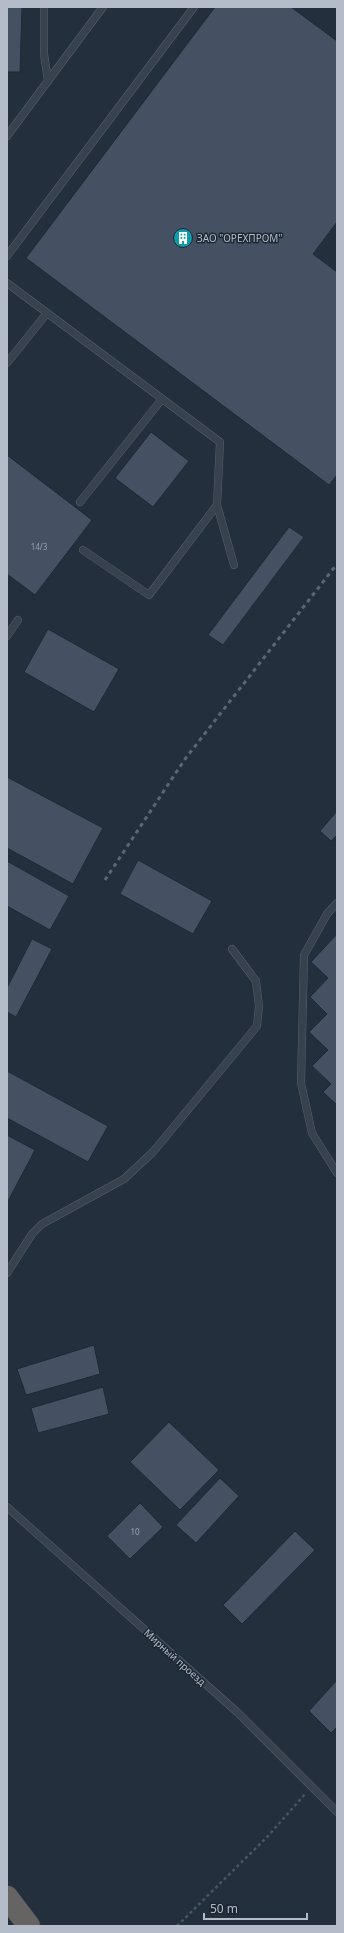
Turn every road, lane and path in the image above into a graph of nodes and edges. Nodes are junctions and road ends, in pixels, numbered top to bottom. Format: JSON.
{"nodes":[{"id":1,"x":44,"y":7,"type":"edge"},
{"id":2,"x":103,"y":7,"type":"edge"},
{"id":3,"x":194,"y":7,"type":"edge"},
{"id":4,"x":48,"y":81,"type":"junction"},
{"id":5,"x":7,"y":136,"type":"edge"},
{"id":6,"x":7,"y":256,"type":"edge"},
{"id":7,"x":7,"y":283,"type":"edge"},
{"id":8,"x":47,"y":313,"type":"junction"},
{"id":9,"x":7,"y":363,"type":"edge"},
{"id":10,"x":162,"y":399,"type":"junction"},
{"id":11,"x":80,"y":502,"type":"dead end"},
{"id":12,"x":217,"y":505,"type":"junction"},
{"id":13,"x":84,"y":550,"type":"dead end"},
{"id":14,"x":234,"y":566,"type":"dead end"},
{"id":15,"x":18,"y":620,"type":"dead end"},
{"id":16,"x":7,"y":636,"type":"edge"},
{"id":17,"x":337,"y":903,"type":"edge"},
{"id":18,"x":232,"y":949,"type":"dead end"},
{"id":19,"x":337,"y":1173,"type":"edge"},
{"id":20,"x":7,"y":1273,"type":"edge"},
{"id":21,"x":7,"y":1507,"type":"edge"},
{"id":22,"x":311,"y":1788,"type":"junction"},
{"id":23,"x":337,"y":1812,"type":"edge"},
{"id":24,"x":7,"y":1897,"type":"edge"},
{"id":25,"x":7,"y":1912,"type":"edge"},
{"id":26,"x":17,"y":1926,"type":"edge"},
{"id":27,"x":29,"y":1926,"type":"edge"},
{"id":28,"x":177,"y":1926,"type":"edge"}],
"edges":[{"from":1,"to":4,"type":"lane"},
{"from":2,"to":4,"type":"lane"},
{"from":3,"to":6,"type":"lane"},
{"from":4,"to":5,"type":"lane"},
{"from":7,"to":8,"type":"lane"},
{"from":8,"to":9,"type":"lane"},
{"from":8,"to":10,"type":"lane"},
{"from":10,"to":11,"type":"lane"},
{"from":10,"to":12,"type":"lane"},
{"from":12,"to":13,"type":"lane"},
{"from":12,"to":14,"type":"lane"},
{"from":15,"to":16,"type":"lane"},
{"from":17,"to":19,"type":"lane"},
{"from":18,"to":20,"type":"lane"},
{"from":21,"to":22,"type":"lane","name":"Мирный проезд"},
{"from":22,"to":23,"type":"lane","name":"Мирный проезд"},
{"from":22,"to":28,"type":"path"},
{"from":24,"to":27,"type":"highway"},
{"from":25,"to":26,"type":"highway"}]}
